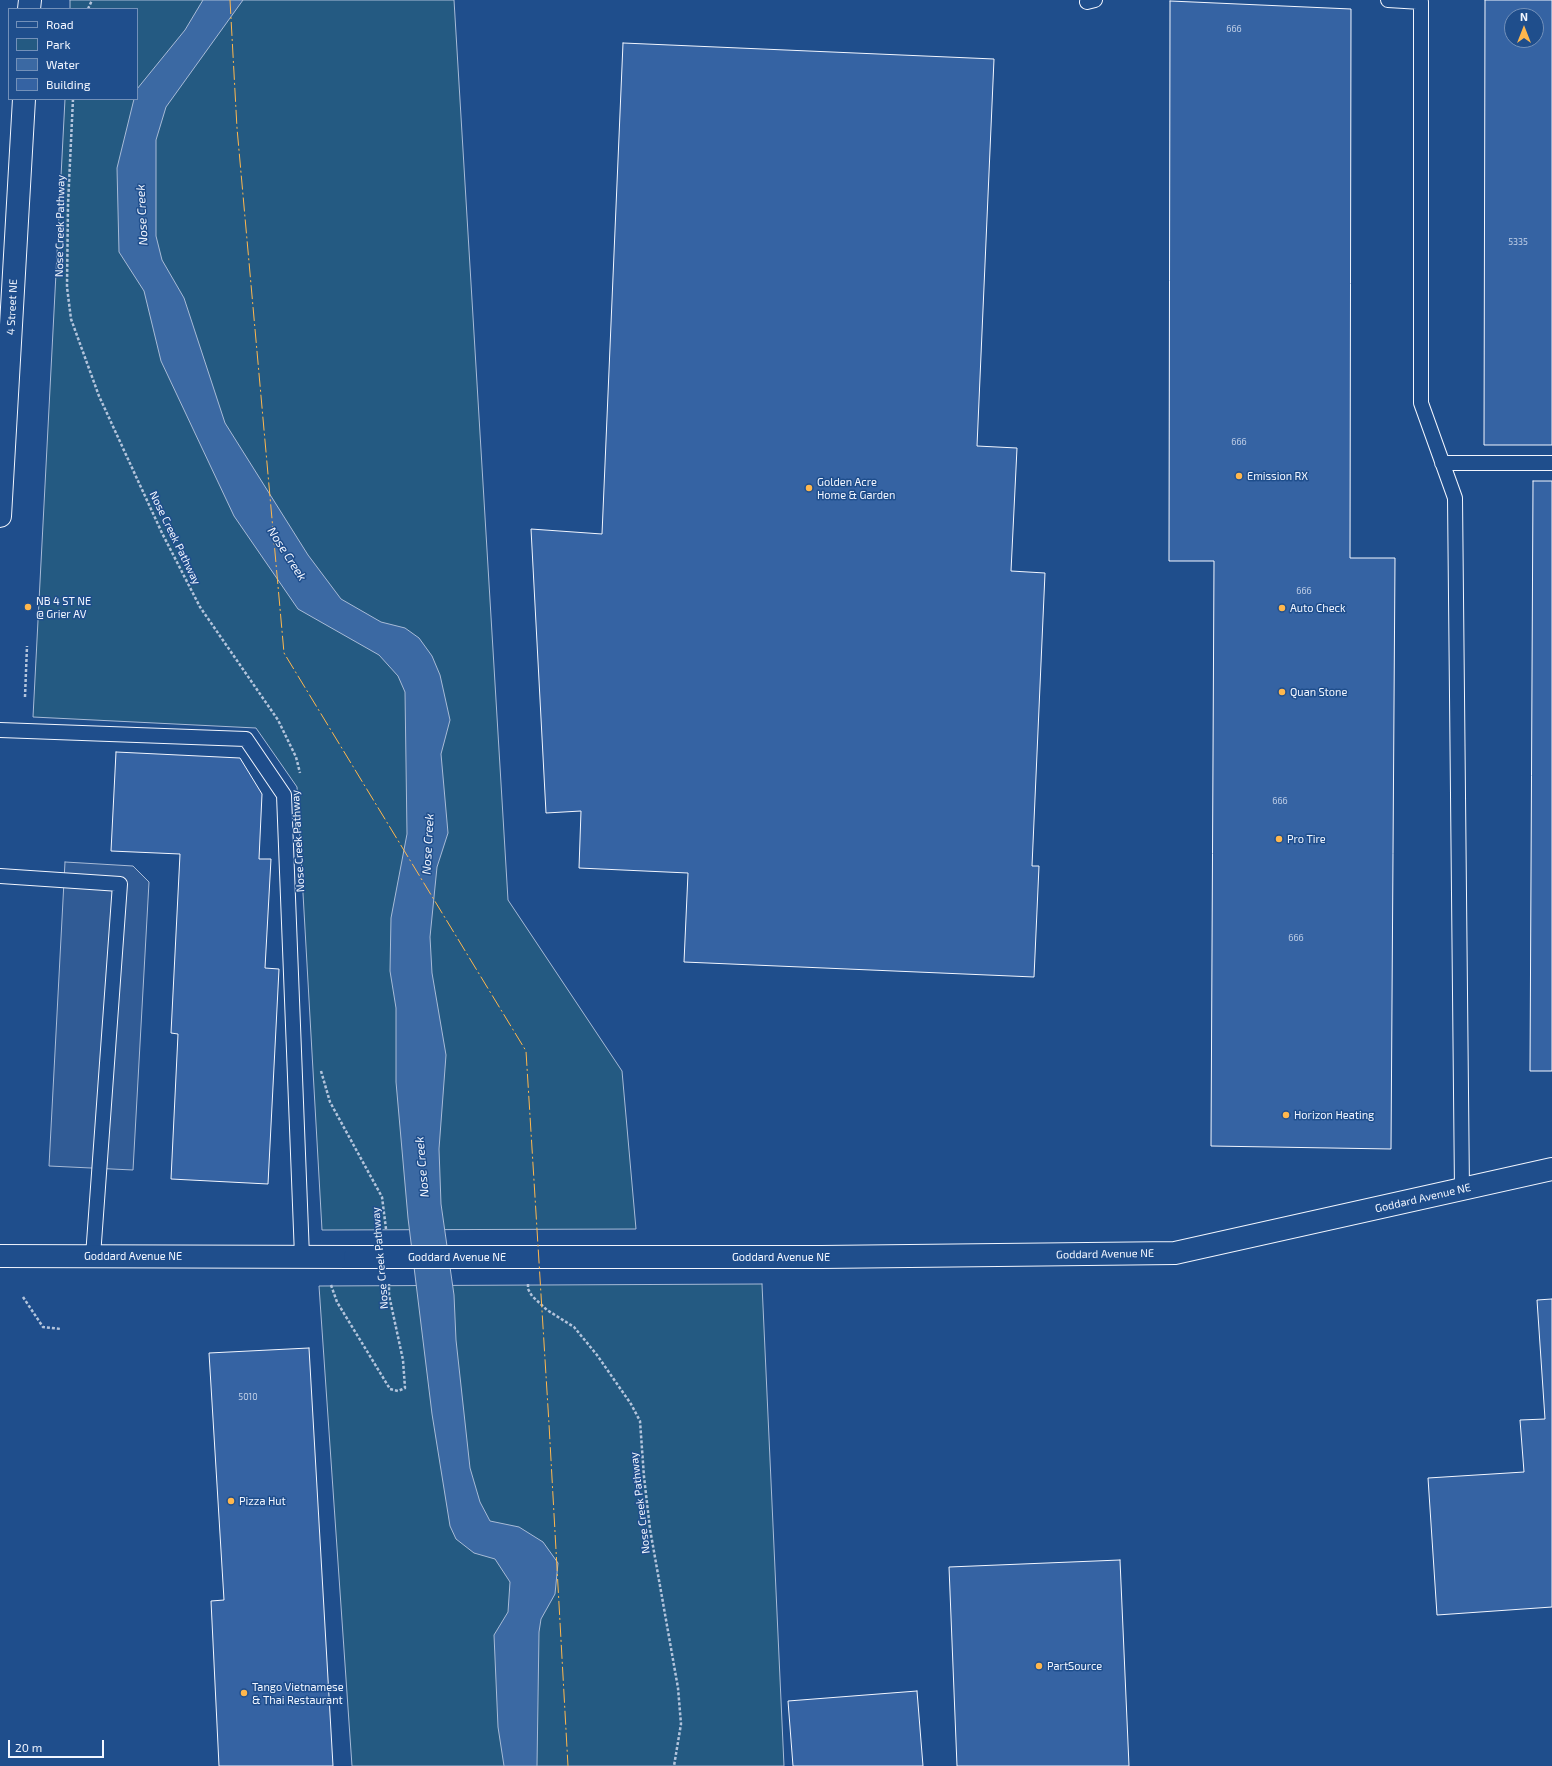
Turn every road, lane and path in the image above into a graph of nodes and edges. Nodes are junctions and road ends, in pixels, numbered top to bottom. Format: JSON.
{"nodes":[{"id":1,"x":1388,"y":0,"type":"edge"},
{"id":2,"x":24,"y":100,"type":"edge"},
{"id":3,"x":72,"y":100,"type":"edge"},
{"id":4,"x":1442,"y":463,"type":"junction"},
{"id":5,"x":1552,"y":463,"type":"edge"},
{"id":6,"x":0,"y":516,"type":"edge"},
{"id":7,"x":27,"y":646,"type":"dead end"},
{"id":8,"x":25,"y":698,"type":"dead end"},
{"id":9,"x":0,"y":730,"type":"edge"},
{"id":10,"x":301,"y":776,"type":"dead end"},
{"id":11,"x":0,"y":876,"type":"edge"},
{"id":12,"x":319,"y":1066,"type":"dead end"},
{"id":13,"x":1552,"y":1169,"type":"edge"},
{"id":14,"x":1462,"y":1190,"type":"junction"},
{"id":15,"x":386,"y":1234,"type":"dead end"},
{"id":16,"x":0,"y":1256,"type":"edge"},
{"id":17,"x":93,"y":1256,"type":"junction"},
{"id":18,"x":302,"y":1256,"type":"junction"},
{"id":19,"x":527,"y":1279,"type":"dead end"},
{"id":20,"x":389,"y":1280,"type":"dead end"},
{"id":21,"x":330,"y":1281,"type":"dead end"},
{"id":22,"x":23,"y":1297,"type":"dead end"},
{"id":23,"x":61,"y":1329,"type":"dead end"},
{"id":24,"x":674,"y":1766,"type":"edge"}],
"edges":[{"from":1,"to":4,"type":"lane"},
{"from":2,"to":6,"type":"street","name":"4 Street NE"},
{"from":3,"to":10,"type":"path","name":"Nose Creek Pathway"},
{"from":4,"to":5,"type":"lane"},
{"from":4,"to":14,"type":"lane"},
{"from":7,"to":8,"type":"path"},
{"from":9,"to":18,"type":"lane"},
{"from":11,"to":17,"type":"lane"},
{"from":12,"to":15,"type":"path","name":"Nose Creek Pathway"},
{"from":13,"to":14,"type":"street","name":"Goddard Avenue NE"},
{"from":14,"to":18,"type":"street","name":"Goddard Avenue NE","bridge":true},
{"from":16,"to":17,"type":"street","name":"Goddard Avenue NE"},
{"from":17,"to":18,"type":"street","name":"Goddard Avenue NE"},
{"from":19,"to":24,"type":"path","name":"Nose Creek Pathway"},
{"from":20,"to":21,"type":"path","name":"Nose Creek Pathway"},
{"from":22,"to":23,"type":"path"}]}
